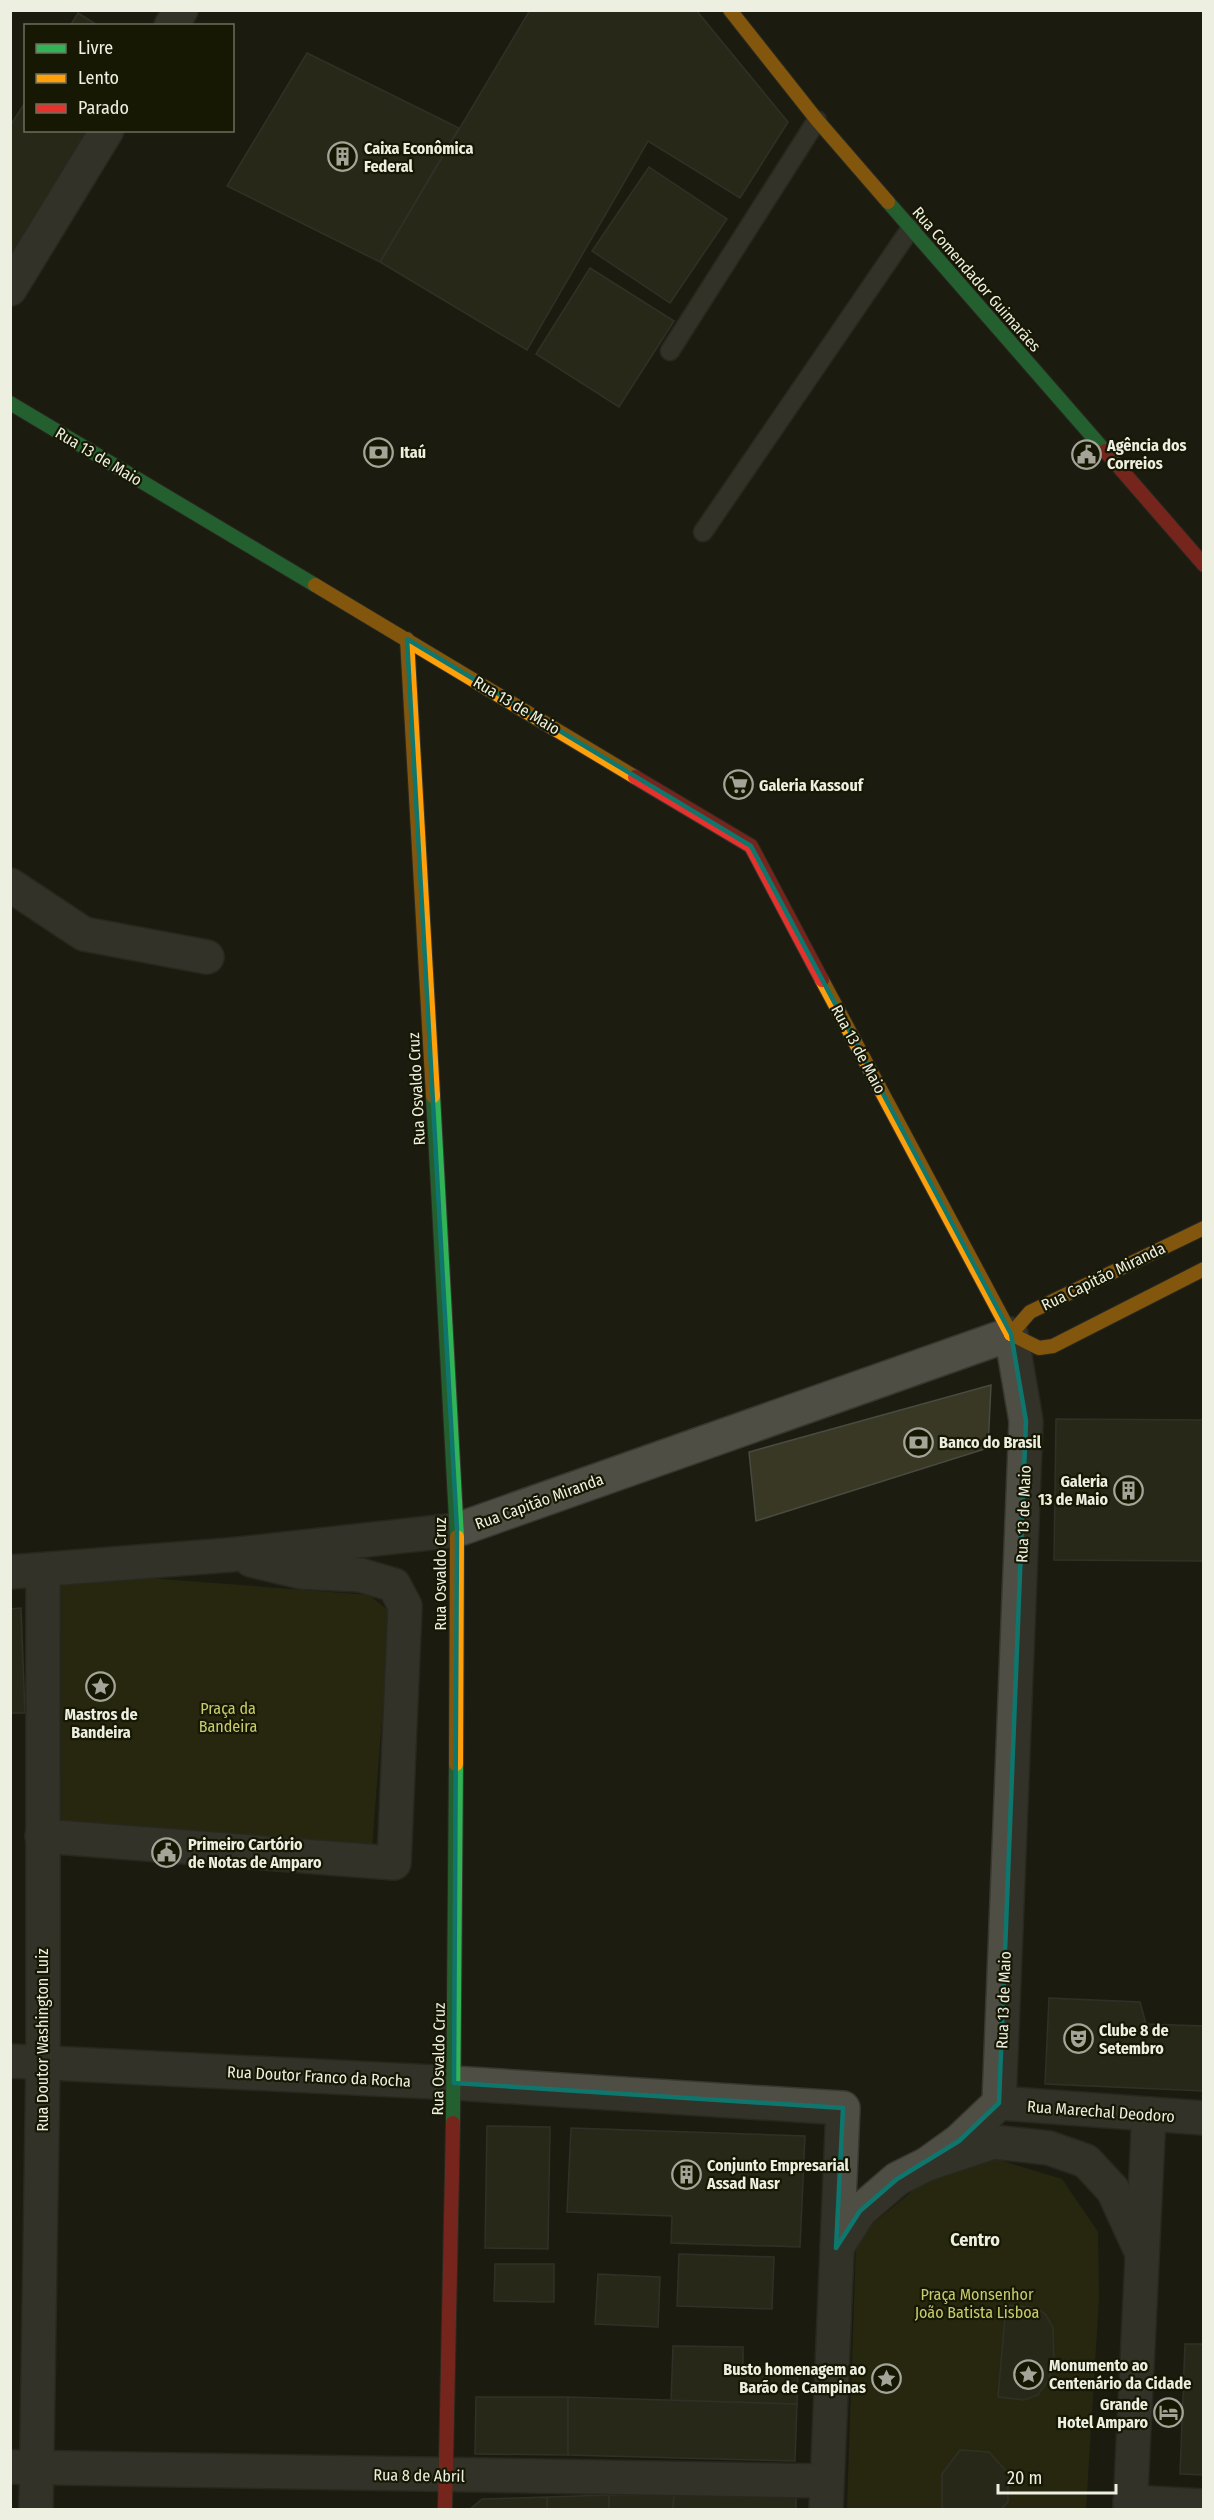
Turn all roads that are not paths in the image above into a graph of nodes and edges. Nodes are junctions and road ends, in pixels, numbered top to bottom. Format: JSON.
{"nodes":[{"id":1,"x":730,"y":10,"type":"edge"},
{"id":2,"x":181,"y":11,"type":"edge"},
{"id":3,"x":172,"y":24,"type":"edge"},
{"id":4,"x":817,"y":120,"type":"junction"},
{"id":5,"x":106,"y":132,"type":"edge"},
{"id":6,"x":911,"y":228,"type":"junction"},
{"id":7,"x":10,"y":289,"type":"edge"},
{"id":8,"x":670,"y":351,"type":"dead end"},
{"id":9,"x":10,"y":403,"type":"edge"},
{"id":10,"x":703,"y":532,"type":"dead end"},
{"id":11,"x":1203,"y":565,"type":"edge"},
{"id":12,"x":407,"y":639,"type":"junction"},
{"id":13,"x":10,"y":885,"type":"edge"},
{"id":14,"x":207,"y":957,"type":"dead end"},
{"id":15,"x":1203,"y":1228,"type":"edge"},
{"id":16,"x":1203,"y":1269,"type":"edge"},
{"id":17,"x":1011,"y":1334,"type":"junction"},
{"id":18,"x":457,"y":1530,"type":"junction"},
{"id":19,"x":229,"y":1555,"type":"junction"},
{"id":20,"x":43,"y":1570,"type":"junction"},
{"id":21,"x":10,"y":1572,"type":"edge"},
{"id":22,"x":42,"y":1836,"type":"junction"},
{"id":23,"x":10,"y":2061,"type":"edge"},
{"id":24,"x":43,"y":2062,"type":"junction"},
{"id":25,"x":454,"y":2083,"type":"junction"},
{"id":26,"x":999,"y":2103,"type":"junction"},
{"id":27,"x":1149,"y":2114,"type":"junction"},
{"id":28,"x":1203,"y":2118,"type":"edge"},
{"id":29,"x":927,"y":2164,"type":"junction"},
{"id":30,"x":836,"y":2248,"type":"junction"},
{"id":31,"x":1142,"y":2254,"type":"junction"},
{"id":32,"x":24,"y":2467,"type":"edge"},
{"id":33,"x":446,"y":2476,"type":"junction"},
{"id":34,"x":826,"y":2495,"type":"edge"},
{"id":35,"x":1130,"y":2506,"type":"edge"},
{"id":36,"x":1203,"y":2506,"type":"edge"},
{"id":37,"x":36,"y":2510,"type":"edge"},
{"id":38,"x":445,"y":2510,"type":"edge"}],
"edges":[{"from":1,"to":4,"type":"street","name":"Rua Comendador Guimarães"},
{"from":2,"to":3,"type":"street"},
{"from":4,"to":6,"type":"street","name":"Rua Comendador Guimarães"},
{"from":4,"to":8,"type":"lane"},
{"from":5,"to":7,"type":"street"},
{"from":6,"to":10,"type":"lane"},
{"from":6,"to":11,"type":"street","name":"Rua Comendador Guimarães"},
{"from":9,"to":12,"type":"street","name":"Rua 13 de Maio"},
{"from":12,"to":17,"type":"street","name":"Rua 13 de Maio"},
{"from":12,"to":18,"type":"street","name":"Rua Osvaldo Cruz"},
{"from":13,"to":14,"type":"street"},
{"from":15,"to":17,"type":"street","name":"Rua Capitão Miranda"},
{"from":16,"to":17,"type":"street"},
{"from":17,"to":18,"type":"street","name":"Rua Capitão Miranda"},
{"from":17,"to":26,"type":"street","name":"Rua 13 de Maio"},
{"from":18,"to":19,"type":"street","name":"Rua Capitão Miranda"},
{"from":18,"to":25,"type":"street","name":"Rua Osvaldo Cruz"},
{"from":19,"to":20,"type":"street","name":"Rua Capitão Miranda"},
{"from":19,"to":22,"type":"street"},
{"from":20,"to":21,"type":"street","name":"Rua Capitão Miranda"},
{"from":20,"to":22,"type":"street","name":"Rua Doutor Washington Luiz"},
{"from":22,"to":24,"type":"street","name":"Rua Doutor Washington Luiz"},
{"from":23,"to":24,"type":"street","name":"Rua Doutor Franco da Rocha"},
{"from":24,"to":25,"type":"street","name":"Rua Doutor Franco da Rocha"},
{"from":24,"to":32,"type":"street","name":"Rua Doutor Washington Luiz"},
{"from":25,"to":30,"type":"street","name":"Rua Doutor Franco da Rocha"},
{"from":25,"to":33,"type":"street","name":"Rua Osvaldo Cruz"},
{"from":26,"to":27,"type":"street","name":"Rua Marechal Deodoro"},
{"from":26,"to":29,"type":"street"},
{"from":27,"to":28,"type":"street","name":"Rua Marechal Deodoro"},
{"from":27,"to":31,"type":"street"},
{"from":29,"to":30,"type":"street"},
{"from":29,"to":31,"type":"street"},
{"from":30,"to":34,"type":"street"},
{"from":31,"to":35,"type":"street"},
{"from":32,"to":33,"type":"street","name":"Rua 8 de Abril"},
{"from":32,"to":37,"type":"street","name":"Rua Doutor Washington Luiz"},
{"from":33,"to":34,"type":"street","name":"Rua 8 de Abril"},
{"from":33,"to":38,"type":"street","name":"Rua Osvaldo Cruz"},
{"from":35,"to":36,"type":"street"}]}
